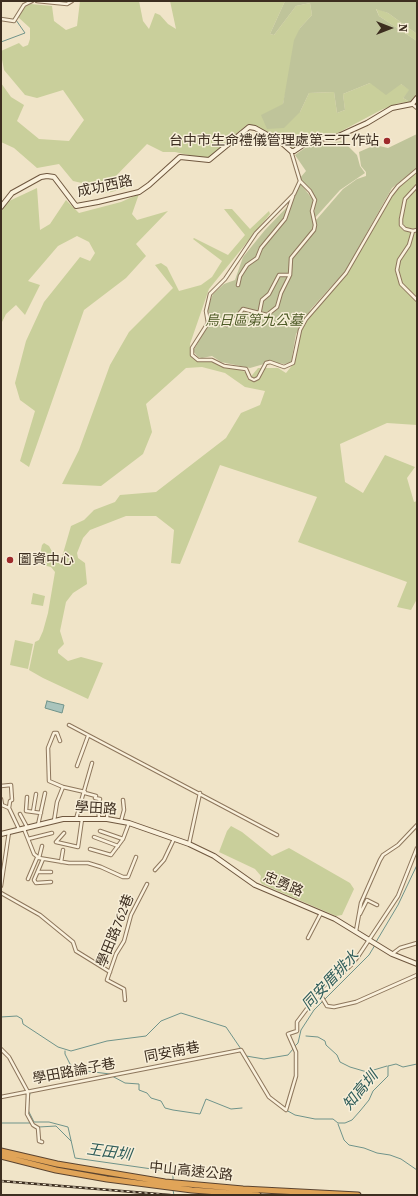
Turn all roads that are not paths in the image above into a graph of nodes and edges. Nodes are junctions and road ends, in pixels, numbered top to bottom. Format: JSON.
{"nodes":[{"id":1,"x":32,"y":1,"type":"edge"},
{"id":2,"x":37,"y":1,"type":"edge"},
{"id":3,"x":72,"y":1,"type":"edge"},
{"id":4,"x":1,"y":19,"type":"edge"},
{"id":5,"x":417,"y":98,"type":"edge"},
{"id":6,"x":412,"y":104,"type":"junction"},
{"id":7,"x":417,"y":108,"type":"edge"},
{"id":8,"x":290,"y":151,"type":"junction"},
{"id":9,"x":417,"y":170,"type":"edge"},
{"id":10,"x":300,"y":181,"type":"junction"},
{"id":11,"x":417,"y":186,"type":"edge"},
{"id":12,"x":294,"y":196,"type":"junction"},
{"id":13,"x":1,"y":207,"type":"edge"},
{"id":14,"x":417,"y":230,"type":"edge"},
{"id":15,"x":413,"y":231,"type":"junction"},
{"id":16,"x":290,"y":275,"type":"junction"},
{"id":17,"x":238,"y":285,"type":"dead end"},
{"id":18,"x":417,"y":300,"type":"edge"},
{"id":19,"x":259,"y":314,"type":"junction"},
{"id":20,"x":208,"y":323,"type":"junction"},
{"id":21,"x":69,"y":725,"type":"dead end"},
{"id":22,"x":88,"y":736,"type":"junction"},
{"id":23,"x":60,"y":741,"type":"dead end"},
{"id":24,"x":92,"y":763,"type":"dead end"},
{"id":25,"x":78,"y":766,"type":"dead end"},
{"id":26,"x":1,"y":786,"type":"edge"},
{"id":27,"x":63,"y":787,"type":"junction"},
{"id":28,"x":85,"y":792,"type":"junction"},
{"id":29,"x":45,"y":793,"type":"dead end"},
{"id":30,"x":36,"y":794,"type":"dead end"},
{"id":31,"x":200,"y":794,"type":"junction"},
{"id":32,"x":27,"y":797,"type":"dead end"},
{"id":33,"x":1,"y":799,"type":"edge"},
{"id":34,"x":123,"y":800,"type":"dead end"},
{"id":35,"x":108,"y":805,"type":"dead end"},
{"id":36,"x":9,"y":808,"type":"junction"},
{"id":37,"x":33,"y":812,"type":"junction"},
{"id":38,"x":41,"y":813,"type":"junction"},
{"id":39,"x":20,"y":814,"type":"dead end"},
{"id":40,"x":76,"y":818,"type":"junction"},
{"id":41,"x":99,"y":818,"type":"junction"},
{"id":42,"x":82,"y":819,"type":"junction"},
{"id":43,"x":107,"y":819,"type":"junction"},
{"id":44,"x":54,"y":821,"type":"junction"},
{"id":45,"x":121,"y":821,"type":"junction"},
{"id":46,"x":129,"y":824,"type":"junction"},
{"id":47,"x":38,"y":825,"type":"junction"},
{"id":48,"x":417,"y":825,"type":"edge"},
{"id":49,"x":23,"y":828,"type":"junction"},
{"id":50,"x":100,"y":831,"type":"dead end"},
{"id":51,"x":9,"y":832,"type":"junction"},
{"id":52,"x":52,"y":833,"type":"dead end"},
{"id":53,"x":1,"y":834,"type":"edge"},
{"id":54,"x":64,"y":834,"type":"dead end"},
{"id":55,"x":277,"y":835,"type":"dead end"},
{"id":56,"x":94,"y":837,"type":"dead end"},
{"id":57,"x":174,"y":838,"type":"junction"},
{"id":58,"x":28,"y":839,"type":"junction"},
{"id":59,"x":123,"y":839,"type":"junction"},
{"id":60,"x":189,"y":844,"type":"junction"},
{"id":61,"x":42,"y":846,"type":"dead end"},
{"id":62,"x":118,"y":846,"type":"junction"},
{"id":63,"x":417,"y":848,"type":"edge"},
{"id":64,"x":90,"y":849,"type":"dead end"},
{"id":65,"x":63,"y":850,"type":"dead end"},
{"id":66,"x":3,"y":857,"type":"edge"},
{"id":67,"x":136,"y":857,"type":"dead end"},
{"id":68,"x":38,"y":858,"type":"junction"},
{"id":69,"x":43,"y":859,"type":"junction"},
{"id":70,"x":415,"y":861,"type":"edge"},
{"id":71,"x":61,"y":862,"type":"junction"},
{"id":72,"x":155,"y":870,"type":"dead end"},
{"id":73,"x":38,"y":872,"type":"junction"},
{"id":74,"x":51,"y":872,"type":"dead end"},
{"id":75,"x":28,"y":879,"type":"dead end"},
{"id":76,"x":51,"y":882,"type":"dead end"},
{"id":77,"x":147,"y":884,"type":"dead end"},
{"id":78,"x":1,"y":886,"type":"edge"},
{"id":79,"x":1,"y":893,"type":"edge"},
{"id":80,"x":377,"y":905,"type":"dead end"},
{"id":81,"x":321,"y":913,"type":"junction"},
{"id":82,"x":359,"y":914,"type":"junction"},
{"id":83,"x":355,"y":932,"type":"junction"},
{"id":84,"x":308,"y":938,"type":"dead end"},
{"id":85,"x":370,"y":941,"type":"junction"},
{"id":86,"x":417,"y":943,"type":"edge"},
{"id":87,"x":392,"y":954,"type":"junction"},
{"id":88,"x":417,"y":964,"type":"edge"},
{"id":89,"x":110,"y":972,"type":"junction"},
{"id":90,"x":417,"y":975,"type":"edge"},
{"id":91,"x":321,"y":996,"type":"dead end"},
{"id":92,"x":125,"y":1000,"type":"dead end"},
{"id":93,"x":1,"y":1049,"type":"edge"},
{"id":94,"x":124,"y":1073,"type":"joint"},
{"id":95,"x":28,"y":1092,"type":"junction"},
{"id":96,"x":1,"y":1097,"type":"edge"},
{"id":97,"x":42,"y":1142,"type":"dead end"},
{"id":98,"x":1,"y":1151,"type":"edge"},
{"id":99,"x":1,"y":1156,"type":"edge"},
{"id":100,"x":258,"y":1195,"type":"edge"},
{"id":101,"x":358,"y":1195,"type":"edge"}],
"edges":[{"from":1,"to":4,"type":"street"},
{"from":2,"to":3,"type":"street"},
{"from":5,"to":6,"type":"street"},
{"from":6,"to":7,"type":"street"},
{"from":6,"to":8,"type":"street"},
{"from":8,"to":10,"type":"street"},
{"from":8,"to":13,"type":"street","name":"成功西路"},
{"from":9,"to":20,"type":"street"},
{"from":10,"to":12,"type":"street"},
{"from":10,"to":16,"type":"street"},
{"from":11,"to":15,"type":"street"},
{"from":12,"to":17,"type":"street"},
{"from":12,"to":20,"type":"street"},
{"from":14,"to":15,"type":"street"},
{"from":15,"to":18,"type":"street"},
{"from":16,"to":19,"type":"street"},
{"from":16,"to":19,"type":"street"},
{"from":19,"to":20,"type":"street"},
{"from":21,"to":22,"type":"street"},
{"from":22,"to":25,"type":"street"},
{"from":22,"to":31,"type":"street"},
{"from":23,"to":27,"type":"street"},
{"from":24,"to":28,"type":"street"},
{"from":26,"to":36,"type":"street"},
{"from":27,"to":28,"type":"street"},
{"from":27,"to":44,"type":"street"},
{"from":28,"to":40,"type":"street"},
{"from":28,"to":41,"type":"street"},
{"from":29,"to":38,"type":"street"},
{"from":30,"to":37,"type":"street"},
{"from":31,"to":55,"type":"street"},
{"from":31,"to":60,"type":"street"},
{"from":32,"to":37,"type":"street"},
{"from":33,"to":36,"type":"street"},
{"from":34,"to":45,"type":"street"},
{"from":35,"to":43,"type":"street"},
{"from":36,"to":49,"type":"street"},
{"from":37,"to":38,"type":"street"},
{"from":38,"to":47,"type":"street"},
{"from":39,"to":49,"type":"street"},
{"from":40,"to":42,"type":"street","name":"學田路"},
{"from":40,"to":44,"type":"street","name":"學田路"},
{"from":41,"to":42,"type":"street","name":"學田路"},
{"from":41,"to":43,"type":"street","name":"學田路"},
{"from":42,"to":54,"type":"street"},
{"from":43,"to":45,"type":"street","name":"學田路"},
{"from":44,"to":47,"type":"street","name":"學田路"},
{"from":45,"to":46,"type":"street","name":"學田路"},
{"from":46,"to":57,"type":"street","name":"學田路"},
{"from":46,"to":59,"type":"street"},
{"from":47,"to":49,"type":"street","name":"學田路"},
{"from":48,"to":82,"type":"street"},
{"from":49,"to":51,"type":"street","name":"學田路"},
{"from":49,"to":58,"type":"street"},
{"from":50,"to":59,"type":"street"},
{"from":51,"to":53,"type":"street","name":"學田路"},
{"from":51,"to":66,"type":"street"},
{"from":52,"to":58,"type":"street"},
{"from":56,"to":62,"type":"street"},
{"from":57,"to":60,"type":"street","name":"學田路"},
{"from":57,"to":72,"type":"street"},
{"from":58,"to":68,"type":"street"},
{"from":59,"to":62,"type":"street"},
{"from":60,"to":81,"type":"street","name":"忠勇路"},
{"from":61,"to":68,"type":"street"},
{"from":62,"to":64,"type":"street"},
{"from":63,"to":70,"type":"street"},
{"from":65,"to":71,"type":"street"},
{"from":66,"to":78,"type":"street"},
{"from":67,"to":71,"type":"street"},
{"from":68,"to":69,"type":"street"},
{"from":68,"to":75,"type":"street"},
{"from":69,"to":71,"type":"street"},
{"from":69,"to":73,"type":"street"},
{"from":70,"to":85,"type":"street"},
{"from":73,"to":74,"type":"street"},
{"from":73,"to":76,"type":"street"},
{"from":77,"to":89,"type":"street","name":"學田路762巷"},
{"from":79,"to":89,"type":"street"},
{"from":80,"to":82,"type":"street"},
{"from":81,"to":83,"type":"street","name":"忠勇路"},
{"from":81,"to":84,"type":"street"},
{"from":82,"to":83,"type":"street"},
{"from":83,"to":85,"type":"street","name":"忠勇路"},
{"from":85,"to":87,"type":"street","name":"忠勇路"},
{"from":85,"to":94,"type":"street","name":"同安南巷"},
{"from":86,"to":87,"type":"street"},
{"from":87,"to":88,"type":"street"},
{"from":89,"to":92,"type":"street","name":"學田路762巷"},
{"from":90,"to":91,"type":"street"},
{"from":93,"to":95,"type":"street","name":"學田路論子巷"},
{"from":94,"to":95,"type":"street","name":"學田路論子巷"},
{"from":95,"to":96,"type":"street","name":"學田路論子巷"},
{"from":95,"to":97,"type":"street","name":"學田路論子巷"},
{"from":98,"to":101,"type":"highway","name":"中山高速公路"},
{"from":99,"to":100,"type":"highway","name":"中山高速公路"}]}
